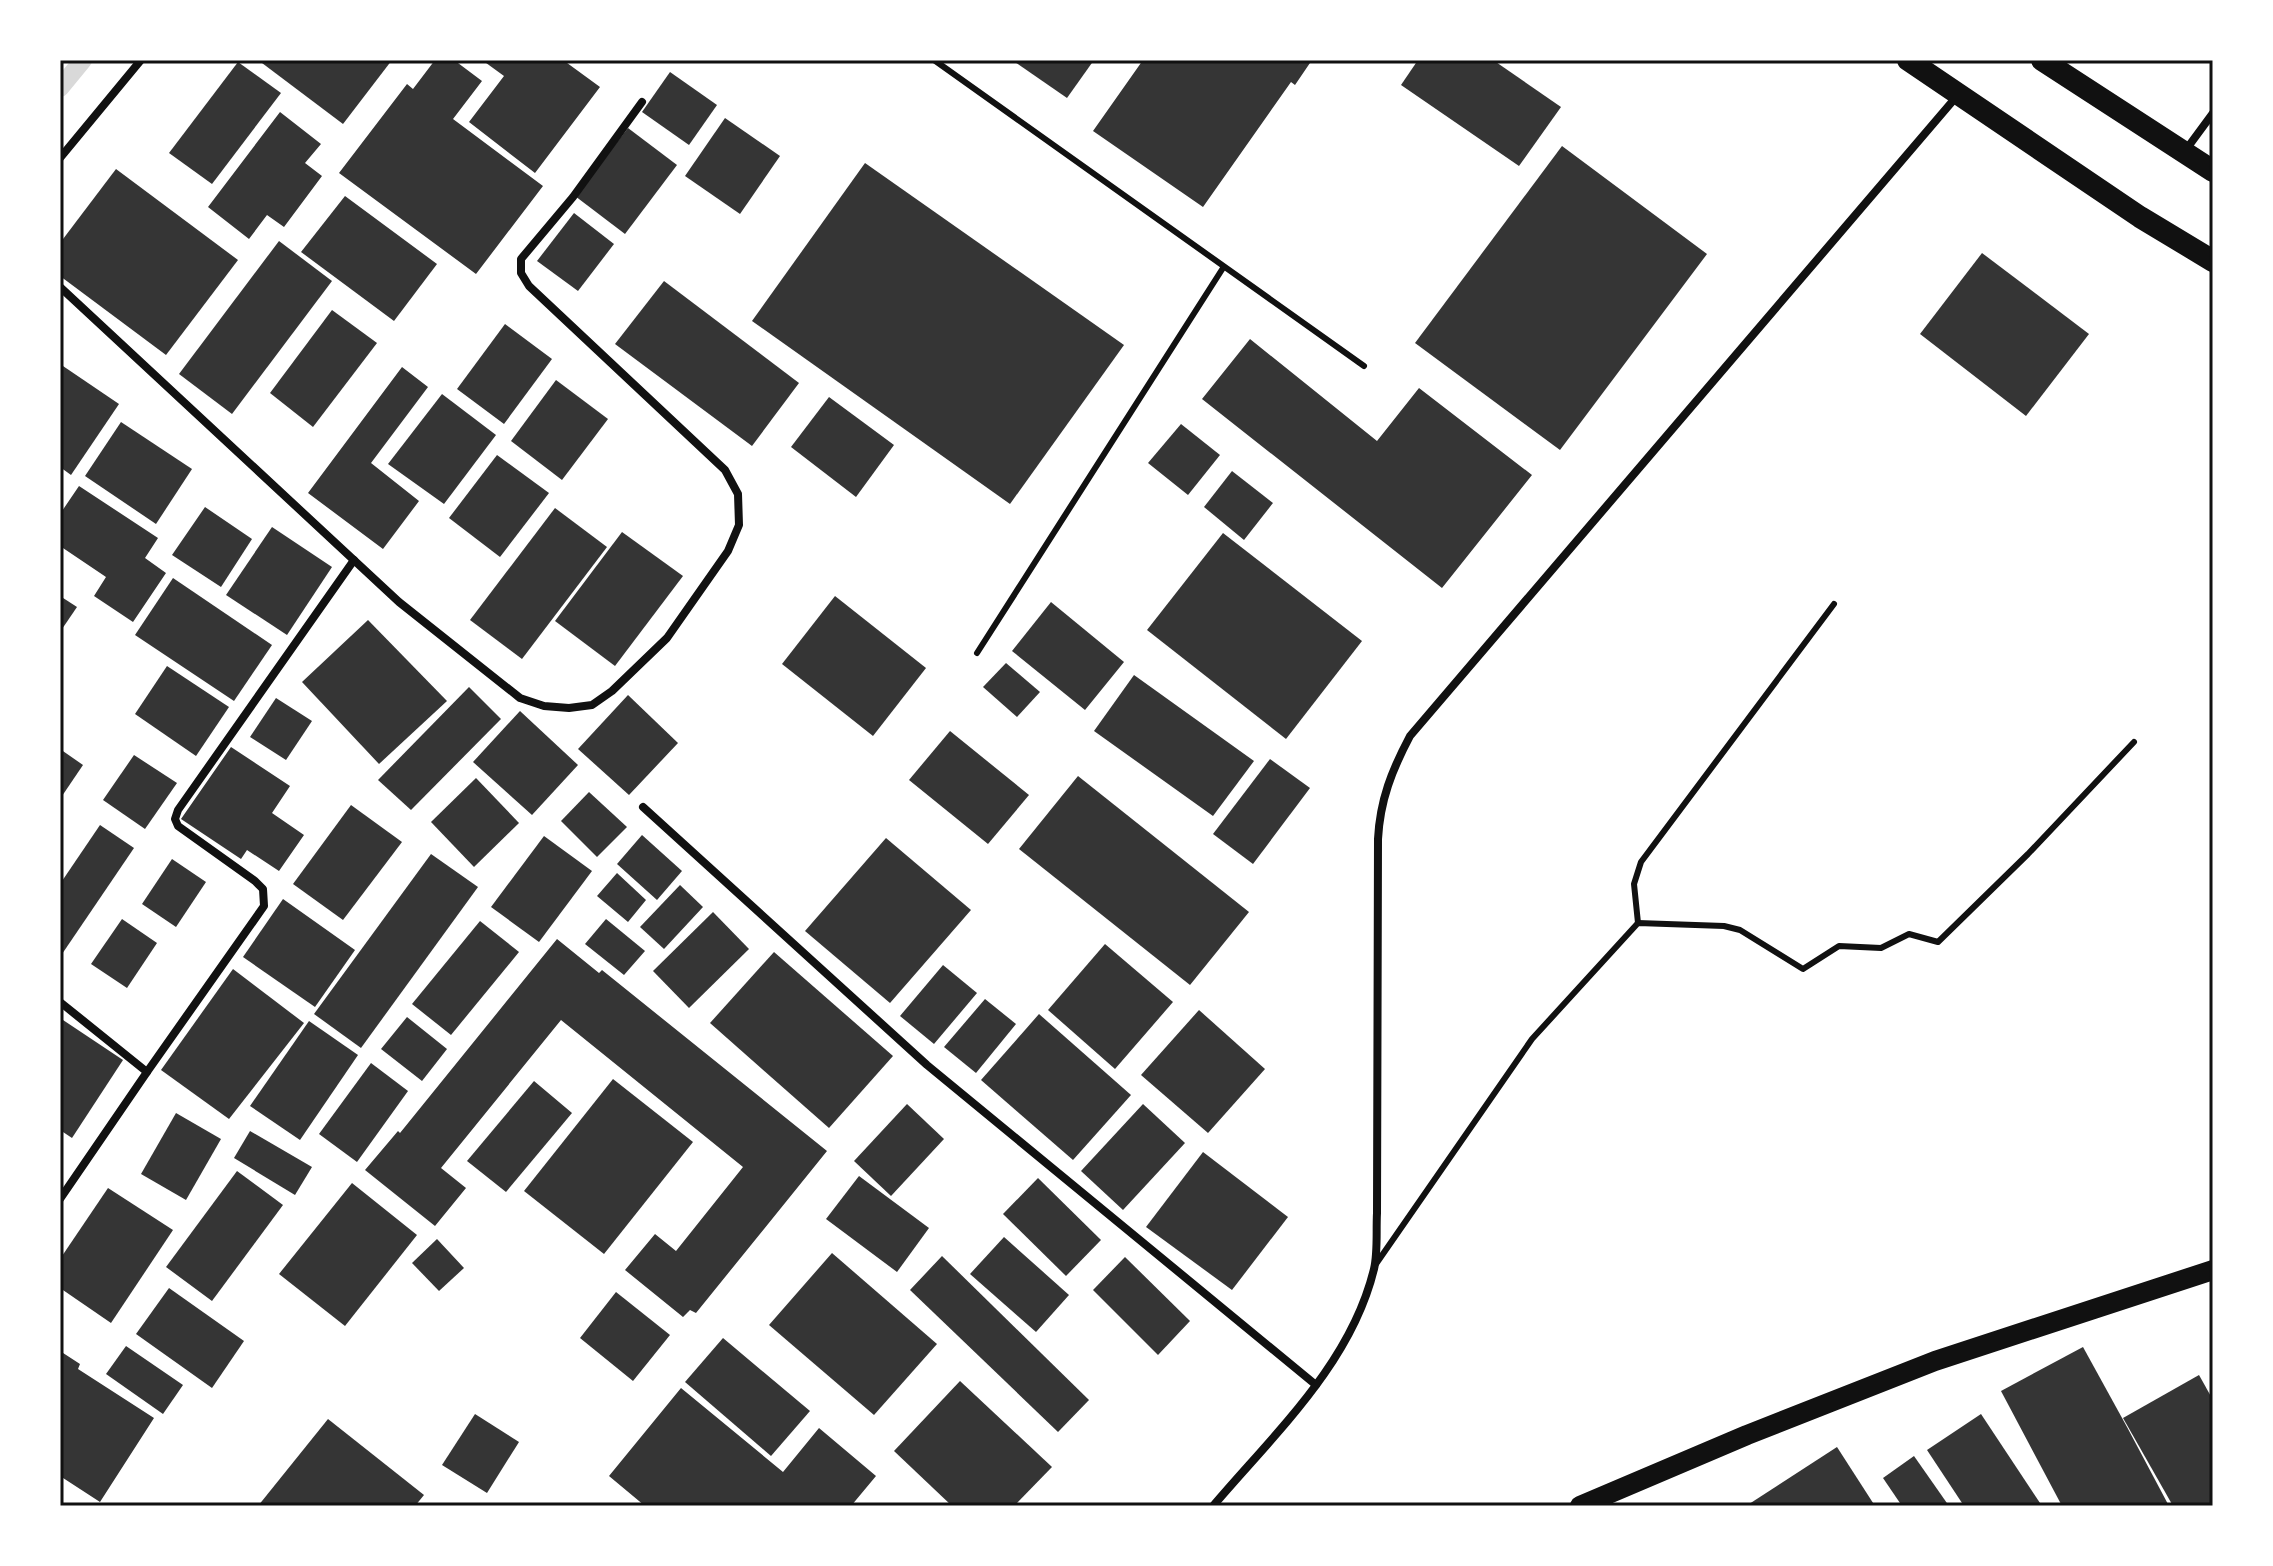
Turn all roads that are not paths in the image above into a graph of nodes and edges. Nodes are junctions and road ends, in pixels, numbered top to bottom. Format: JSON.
{"nodes":[{"id":1,"x":141,"y":60,"type":"edge"},
{"id":2,"x":934,"y":60,"type":"edge"},
{"id":3,"x":1908,"y":60,"type":"edge"},
{"id":4,"x":2042,"y":60,"type":"edge"},
{"id":5,"x":1958,"y":94,"type":"junction"},
{"id":6,"x":642,"y":102,"type":"dead end"},
{"id":7,"x":2213,"y":113,"type":"edge"},
{"id":8,"x":2183,"y":153,"type":"junction"},
{"id":9,"x":60,"y":158,"type":"edge"},
{"id":10,"x":2213,"y":171,"type":"edge"},
{"id":11,"x":2213,"y":261,"type":"edge"},
{"id":12,"x":1223,"y":268,"type":"junction"},
{"id":13,"x":60,"y":287,"type":"edge"},
{"id":14,"x":1364,"y":366,"type":"dead end"},
{"id":15,"x":354,"y":560,"type":"junction"},
{"id":16,"x":1834,"y":604,"type":"dead end"},
{"id":17,"x":977,"y":653,"type":"dead end"},
{"id":18,"x":2134,"y":742,"type":"dead end"},
{"id":19,"x":643,"y":807,"type":"dead end"},
{"id":20,"x":1638,"y":923,"type":"junction"},
{"id":21,"x":60,"y":1002,"type":"edge"},
{"id":22,"x":147,"y":1072,"type":"junction"},
{"id":23,"x":60,"y":1199,"type":"edge"},
{"id":24,"x":1374,"y":1267,"type":"junction"},
{"id":25,"x":2213,"y":1270,"type":"edge"},
{"id":26,"x":1316,"y":1385,"type":"junction"},
{"id":27,"x":1213,"y":1506,"type":"edge"},
{"id":28,"x":1580,"y":1506,"type":"edge"}],
"edges":[{"from":1,"to":9,"type":"street"},
{"from":2,"to":12,"type":"lane"},
{"from":3,"to":5,"type":"highway"},
{"from":4,"to":8,"type":"highway"},
{"from":5,"to":11,"type":"highway"},
{"from":5,"to":24,"type":"street"},
{"from":6,"to":15,"type":"street"},
{"from":7,"to":8,"type":"street"},
{"from":8,"to":10,"type":"highway"},
{"from":12,"to":14,"type":"lane"},
{"from":12,"to":17,"type":"lane"},
{"from":13,"to":15,"type":"street"},
{"from":15,"to":22,"type":"street"},
{"from":16,"to":20,"type":"lane"},
{"from":18,"to":20,"type":"lane"},
{"from":19,"to":26,"type":"street"},
{"from":20,"to":24,"type":"lane"},
{"from":21,"to":22,"type":"street"},
{"from":22,"to":23,"type":"street"},
{"from":24,"to":26,"type":"street"},
{"from":25,"to":28,"type":"main road"},
{"from":26,"to":27,"type":"street"}]}
